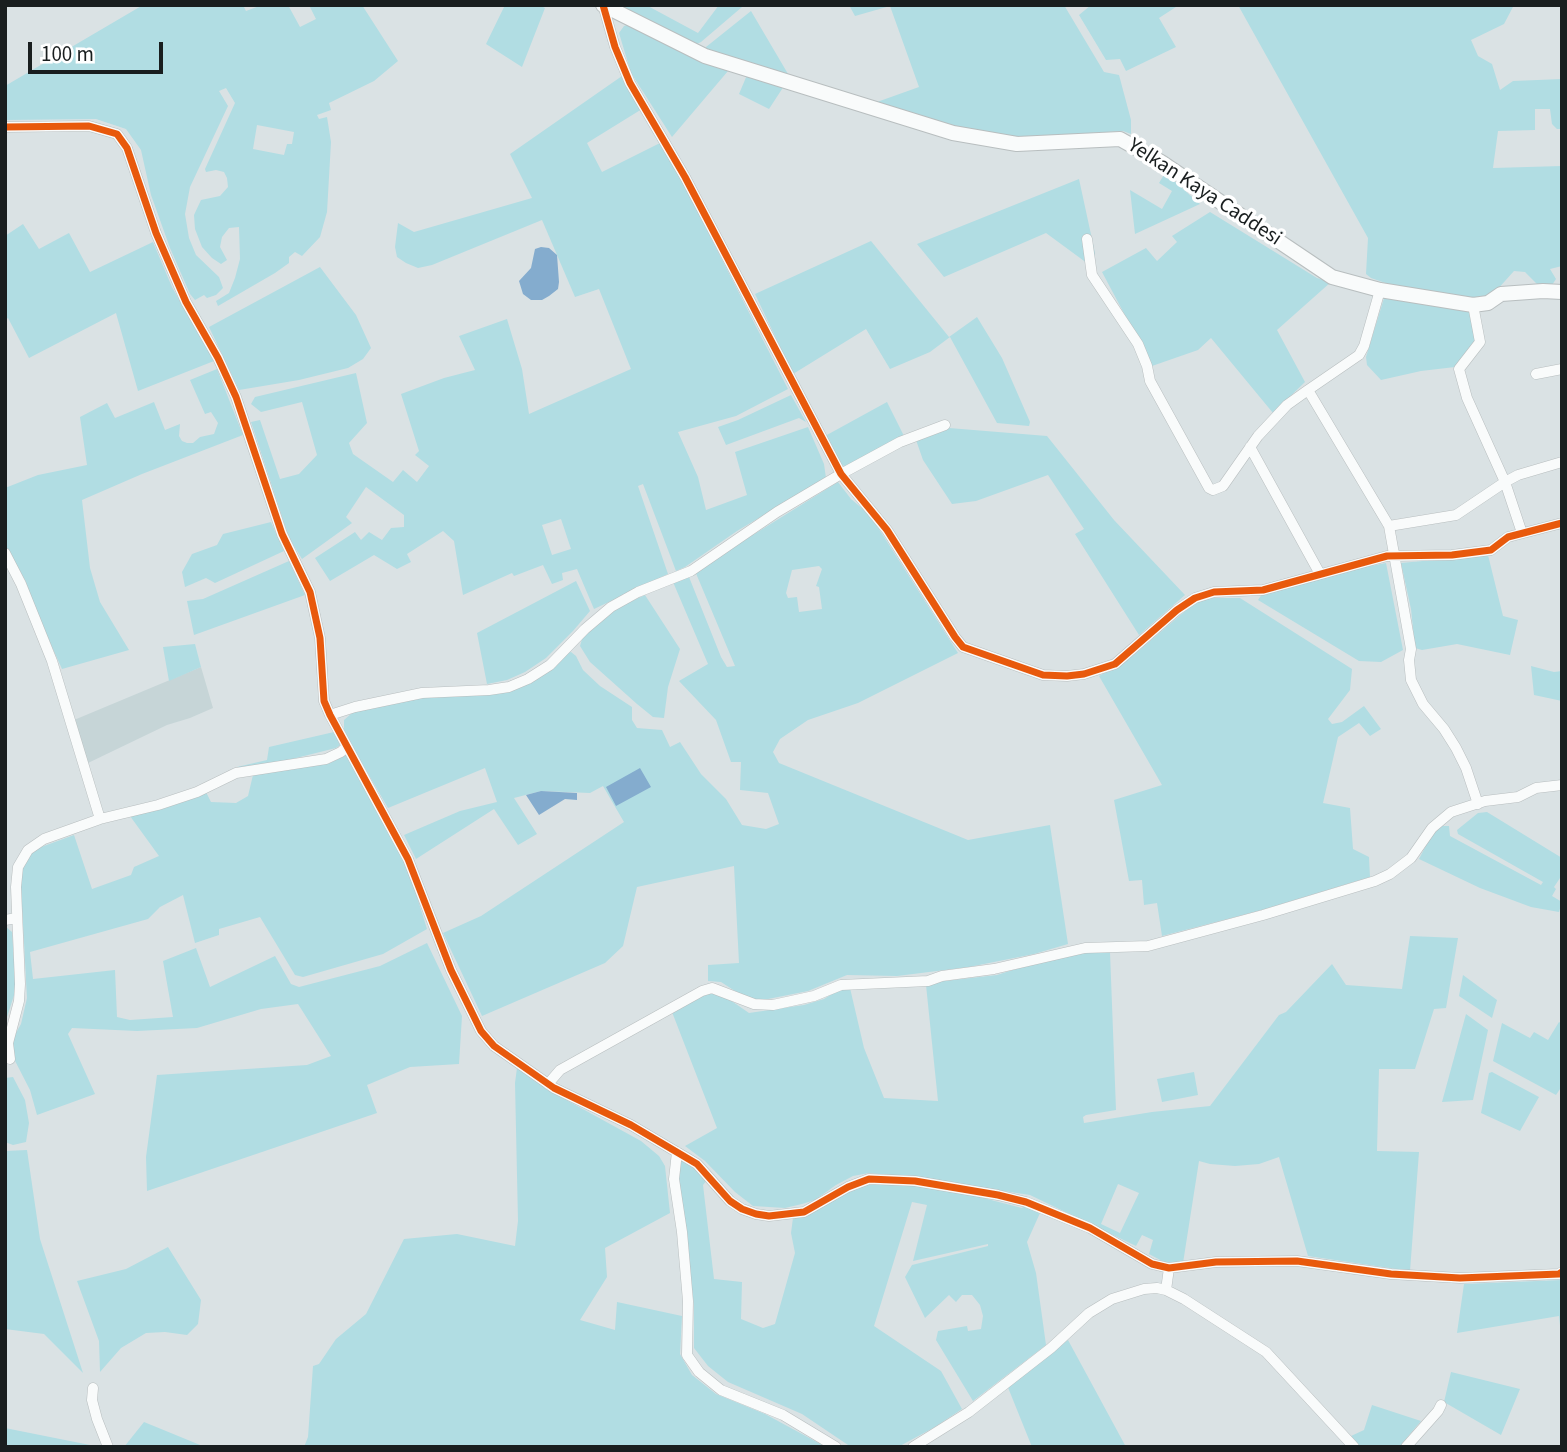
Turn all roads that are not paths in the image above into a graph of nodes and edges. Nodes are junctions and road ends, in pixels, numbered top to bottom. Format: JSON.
{"nodes":[{"id":1,"x":603,"y":5,"type":"edge"},
{"id":2,"x":5,"y":127,"type":"edge"},
{"id":3,"x":1087,"y":239,"type":"dead end"},
{"id":4,"x":1380,"y":290,"type":"junction"},
{"id":5,"x":1562,"y":292,"type":"edge"},
{"id":6,"x":1473,"y":305,"type":"junction"},
{"id":7,"x":1562,"y":369,"type":"edge"},
{"id":8,"x":1536,"y":374,"type":"dead end"},
{"id":9,"x":1308,"y":390,"type":"junction"},
{"id":10,"x":946,"y":425,"type":"dead end"},
{"id":11,"x":1250,"y":447,"type":"junction"},
{"id":12,"x":1562,"y":462,"type":"edge"},
{"id":13,"x":841,"y":474,"type":"junction"},
{"id":14,"x":1505,"y":482,"type":"junction"},
{"id":15,"x":1562,"y":523,"type":"edge"},
{"id":16,"x":1389,"y":526,"type":"junction"},
{"id":17,"x":1522,"y":533,"type":"junction"},
{"id":18,"x":5,"y":553,"type":"edge"},
{"id":19,"x":1393,"y":557,"type":"junction"},
{"id":20,"x":1320,"y":574,"type":"junction"},
{"id":21,"x":330,"y":715,"type":"junction"},
{"id":22,"x":346,"y":747,"type":"junction"},
{"id":23,"x":1562,"y":785,"type":"edge"},
{"id":24,"x":1478,"y":804,"type":"junction"},
{"id":25,"x":100,"y":819,"type":"junction"},
{"id":26,"x":17,"y":918,"type":"junction"},
{"id":27,"x":5,"y":920,"type":"edge"},
{"id":28,"x":10,"y":1059,"type":"dead end"},
{"id":29,"x":548,"y":1084,"type":"junction"},
{"id":30,"x":677,"y":1152,"type":"junction"},
{"id":31,"x":1169,"y":1268,"type":"junction"},
{"id":32,"x":1562,"y":1272,"type":"edge"},
{"id":33,"x":1166,"y":1290,"type":"junction"},
{"id":34,"x":93,"y":1388,"type":"dead end"},
{"id":35,"x":1441,"y":1405,"type":"dead end"},
{"id":36,"x":108,"y":1447,"type":"edge"},
{"id":37,"x":836,"y":1447,"type":"edge"},
{"id":38,"x":913,"y":1447,"type":"edge"},
{"id":39,"x":1354,"y":1447,"type":"edge"},
{"id":40,"x":1406,"y":1447,"type":"edge"}],
"edges":[{"from":1,"to":4,"type":"street","name":"Yelkan Kaya Caddesi"},
{"from":1,"to":13,"type":"street"},
{"from":2,"to":21,"type":"street"},
{"from":3,"to":11,"type":"street"},
{"from":4,"to":6,"type":"street","name":"Yelkan Kaya Caddesi"},
{"from":4,"to":9,"type":"street"},
{"from":5,"to":6,"type":"street","name":"Yelkan Kaya Caddesi"},
{"from":6,"to":14,"type":"street"},
{"from":7,"to":8,"type":"street"},
{"from":9,"to":11,"type":"street"},
{"from":9,"to":16,"type":"street"},
{"from":10,"to":13,"type":"street"},
{"from":11,"to":20,"type":"street"},
{"from":12,"to":14,"type":"street"},
{"from":13,"to":20,"type":"street"},
{"from":13,"to":21,"type":"street"},
{"from":14,"to":16,"type":"street"},
{"from":14,"to":17,"type":"street"},
{"from":15,"to":17,"type":"street"},
{"from":16,"to":19,"type":"street"},
{"from":17,"to":19,"type":"street"},
{"from":18,"to":25,"type":"street"},
{"from":19,"to":20,"type":"street"},
{"from":19,"to":24,"type":"street"},
{"from":21,"to":22,"type":"street"},
{"from":22,"to":25,"type":"street"},
{"from":22,"to":29,"type":"street"},
{"from":23,"to":24,"type":"street"},
{"from":24,"to":29,"type":"street"},
{"from":25,"to":26,"type":"street"},
{"from":26,"to":27,"type":"street"},
{"from":26,"to":28,"type":"street"},
{"from":29,"to":30,"type":"street"},
{"from":30,"to":31,"type":"street"},
{"from":30,"to":37,"type":"street"},
{"from":31,"to":32,"type":"street"},
{"from":31,"to":33,"type":"street"},
{"from":33,"to":38,"type":"street"},
{"from":33,"to":39,"type":"street"},
{"from":34,"to":36,"type":"street"},
{"from":35,"to":40,"type":"street"}]}
